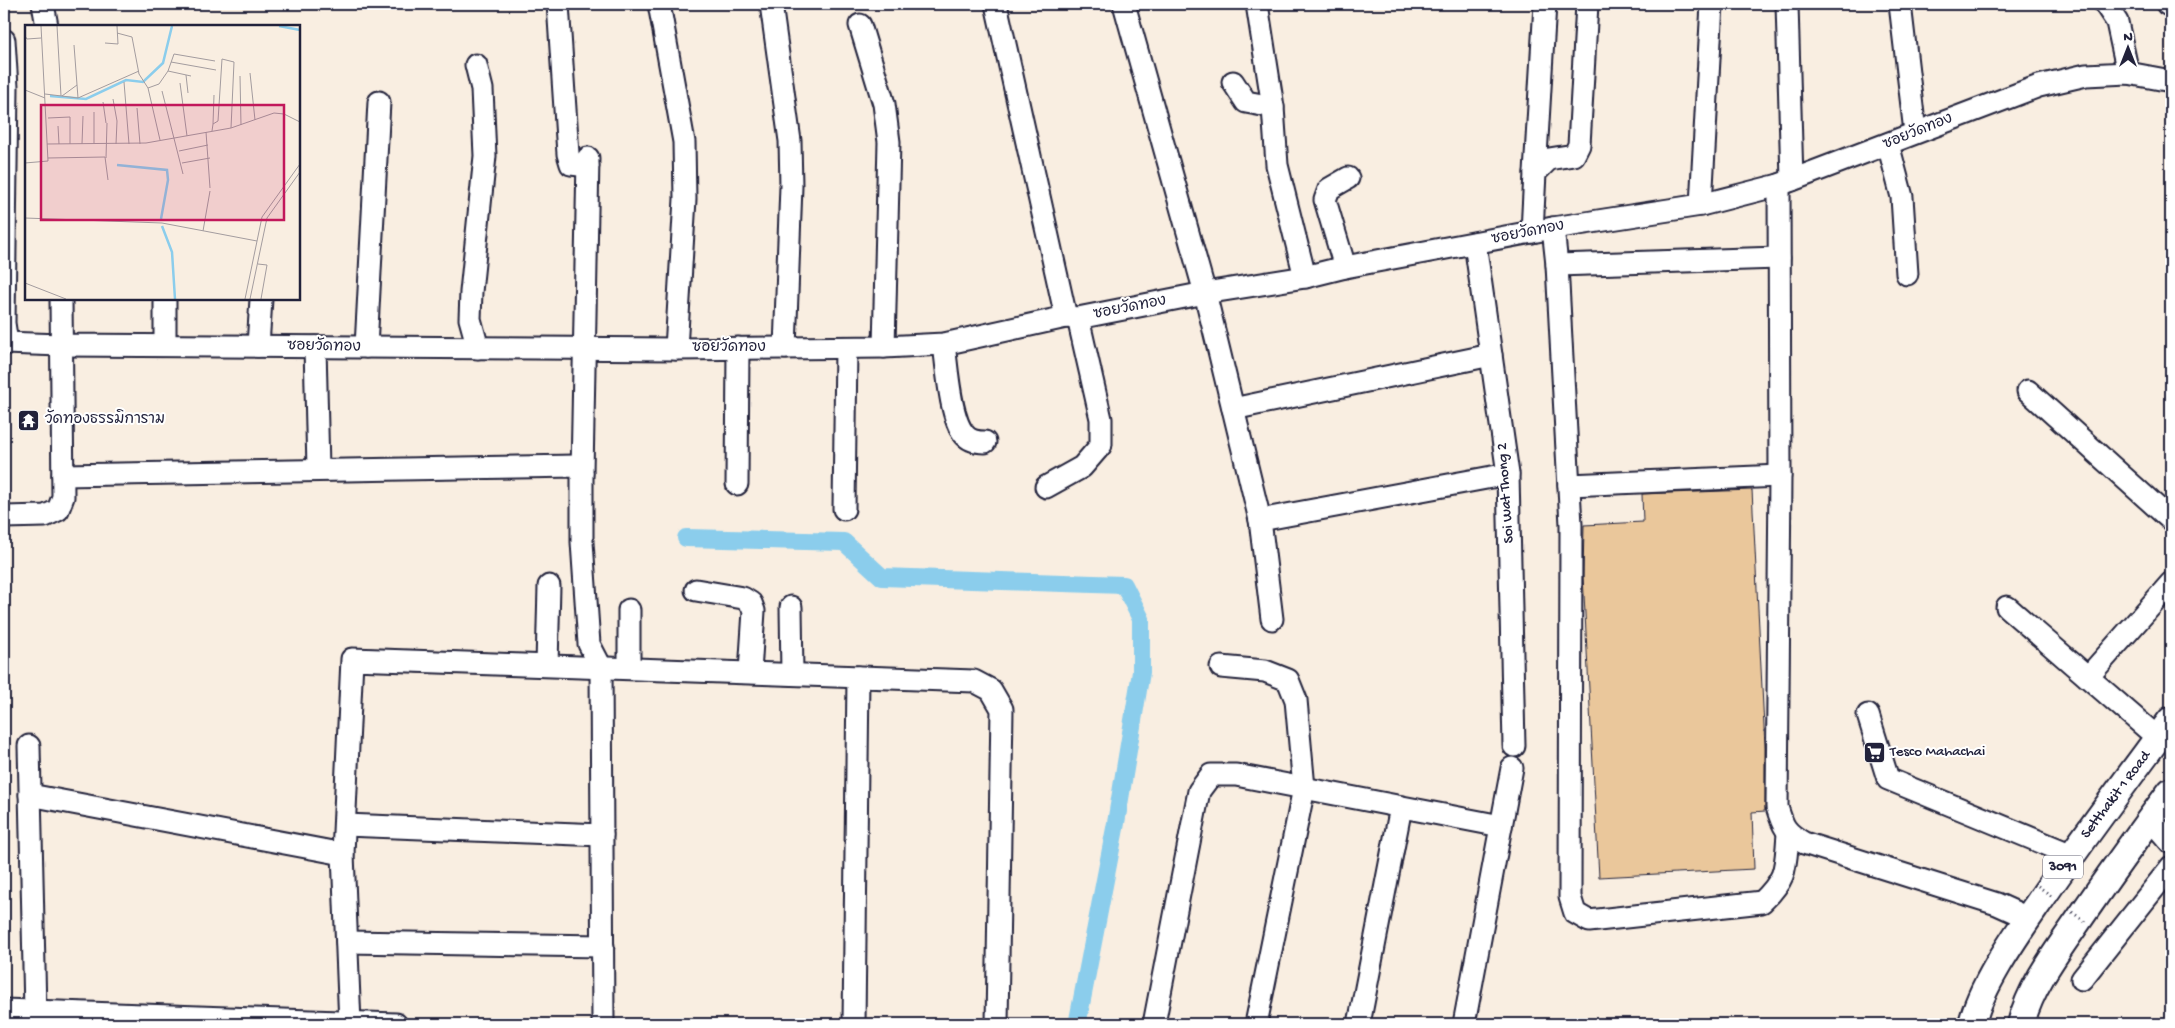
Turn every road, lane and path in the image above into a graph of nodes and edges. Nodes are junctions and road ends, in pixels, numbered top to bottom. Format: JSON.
{"nodes":[{"id":1,"x":43,"y":4,"type":"edge"},
{"id":2,"x":558,"y":4,"type":"edge"},
{"id":3,"x":659,"y":4,"type":"edge"},
{"id":4,"x":771,"y":4,"type":"edge"},
{"id":5,"x":996,"y":4,"type":"edge"},
{"id":6,"x":1124,"y":4,"type":"edge"},
{"id":7,"x":1257,"y":4,"type":"edge"},
{"id":8,"x":1545,"y":4,"type":"edge"},
{"id":9,"x":1588,"y":4,"type":"edge"},
{"id":10,"x":1712,"y":4,"type":"edge"},
{"id":11,"x":1787,"y":4,"type":"edge"},
{"id":12,"x":1900,"y":4,"type":"edge"},
{"id":13,"x":2105,"y":4,"type":"edge"},
{"id":14,"x":2167,"y":4,"type":"edge"},
{"id":15,"x":2171,"y":6,"type":"edge"},
{"id":16,"x":47,"y":25,"type":"edge"},
{"id":17,"x":860,"y":25,"type":"dead end"},
{"id":18,"x":4,"y":40,"type":"edge"},
{"id":19,"x":476,"y":65,"type":"dead end"},
{"id":20,"x":2128,"y":73,"type":"junction"},
{"id":21,"x":2171,"y":81,"type":"edge"},
{"id":22,"x":1233,"y":82,"type":"dead end"},
{"id":23,"x":379,"y":102,"type":"dead end"},
{"id":24,"x":1273,"y":107,"type":"junction"},
{"id":25,"x":1915,"y":132,"type":"junction"},
{"id":26,"x":1888,"y":144,"type":"junction"},
{"id":27,"x":1535,"y":173,"type":"junction"},
{"id":28,"x":1348,"y":178,"type":"dead end"},
{"id":29,"x":1786,"y":183,"type":"junction"},
{"id":30,"x":1701,"y":204,"type":"junction"},
{"id":31,"x":1553,"y":228,"type":"junction"},
{"id":32,"x":1532,"y":232,"type":"junction"},
{"id":33,"x":1475,"y":243,"type":"junction"},
{"id":34,"x":1779,"y":258,"type":"junction"},
{"id":35,"x":1557,"y":265,"type":"junction"},
{"id":36,"x":1345,"y":267,"type":"junction"},
{"id":37,"x":1907,"y":274,"type":"dead end"},
{"id":38,"x":1305,"y":277,"type":"junction"},
{"id":39,"x":1205,"y":293,"type":"junction"},
{"id":40,"x":61,"y":300,"type":"edge"},
{"id":41,"x":166,"y":300,"type":"edge"},
{"id":42,"x":261,"y":300,"type":"edge"},
{"id":43,"x":1072,"y":318,"type":"junction"},
{"id":44,"x":5,"y":343,"type":"edge"},
{"id":45,"x":944,"y":344,"type":"junction"},
{"id":46,"x":61,"y":346,"type":"junction"},
{"id":47,"x":166,"y":346,"type":"junction"},
{"id":48,"x":258,"y":346,"type":"junction"},
{"id":49,"x":315,"y":346,"type":"junction"},
{"id":50,"x":366,"y":347,"type":"junction"},
{"id":51,"x":884,"y":347,"type":"junction"},
{"id":52,"x":478,"y":348,"type":"junction"},
{"id":53,"x":584,"y":348,"type":"junction"},
{"id":54,"x":738,"y":348,"type":"junction"},
{"id":55,"x":785,"y":348,"type":"junction"},
{"id":56,"x":846,"y":348,"type":"junction"},
{"id":57,"x":676,"y":349,"type":"junction"},
{"id":58,"x":1491,"y":355,"type":"junction"},
{"id":59,"x":2028,"y":391,"type":"dead end"},
{"id":60,"x":1233,"y":409,"type":"junction"},
{"id":61,"x":985,"y":442,"type":"dead end"},
{"id":62,"x":318,"y":469,"type":"junction"},
{"id":63,"x":582,"y":473,"type":"junction"},
{"id":64,"x":1508,"y":474,"type":"junction"},
{"id":65,"x":63,"y":475,"type":"junction"},
{"id":66,"x":1780,"y":476,"type":"junction"},
{"id":67,"x":737,"y":484,"type":"dead end"},
{"id":68,"x":1569,"y":484,"type":"junction"},
{"id":69,"x":1046,"y":487,"type":"dead end"},
{"id":70,"x":844,"y":509,"type":"dead end"},
{"id":71,"x":4,"y":517,"type":"edge"},
{"id":72,"x":1260,"y":520,"type":"junction"},
{"id":73,"x":2171,"y":520,"type":"edge"},
{"id":74,"x":2171,"y":583,"type":"edge"},
{"id":75,"x":549,"y":586,"type":"dead end"},
{"id":76,"x":696,"y":590,"type":"dead end"},
{"id":77,"x":791,"y":607,"type":"dead end"},
{"id":78,"x":2007,"y":607,"type":"dead end"},
{"id":79,"x":629,"y":610,"type":"dead end"},
{"id":80,"x":1272,"y":620,"type":"dead end"},
{"id":81,"x":547,"y":665,"type":"junction"},
{"id":82,"x":601,"y":667,"type":"junction"},
{"id":83,"x":1221,"y":667,"type":"dead end"},
{"id":84,"x":629,"y":668,"type":"junction"},
{"id":85,"x":750,"y":672,"type":"junction"},
{"id":86,"x":792,"y":674,"type":"junction"},
{"id":87,"x":858,"y":677,"type":"junction"},
{"id":88,"x":2088,"y":677,"type":"junction"},
{"id":89,"x":1868,"y":715,"type":"dead end"},
{"id":90,"x":2165,"y":729,"type":"edge"},
{"id":91,"x":29,"y":746,"type":"dead end"},
{"id":92,"x":1514,"y":746,"type":"dead end"},
{"id":93,"x":1512,"y":768,"type":"dead end"},
{"id":94,"x":1304,"y":788,"type":"junction"},
{"id":95,"x":2171,"y":791,"type":"edge"},
{"id":96,"x":30,"y":795,"type":"junction"},
{"id":97,"x":1401,"y":807,"type":"junction"},
{"id":98,"x":2150,"y":819,"type":"junction"},
{"id":99,"x":345,"y":825,"type":"junction"},
{"id":100,"x":1501,"y":826,"type":"junction"},
{"id":101,"x":1788,"y":834,"type":"junction"},
{"id":102,"x":602,"y":835,"type":"junction"},
{"id":103,"x":2171,"y":843,"type":"edge"},
{"id":104,"x":344,"y":854,"type":"junction"},
{"id":105,"x":2072,"y":855,"type":"junction"},
{"id":106,"x":2171,"y":867,"type":"edge"},
{"id":107,"x":2038,"y":886,"type":"dead end"},
{"id":108,"x":2054,"y":898,"type":"dead end"},
{"id":109,"x":2072,"y":912,"type":"dead end"},
{"id":110,"x":2028,"y":918,"type":"junction"},
{"id":111,"x":2088,"y":924,"type":"dead end"},
{"id":112,"x":347,"y":942,"type":"junction"},
{"id":113,"x":603,"y":946,"type":"junction"},
{"id":114,"x":2082,"y":979,"type":"dead end"},
{"id":115,"x":4,"y":1010,"type":"edge"},
{"id":116,"x":35,"y":1011,"type":"junction"},
{"id":117,"x":89,"y":1019,"type":"edge"},
{"id":118,"x":350,"y":1023,"type":"edge"},
{"id":119,"x":396,"y":1024,"type":"edge"},
{"id":120,"x":603,"y":1024,"type":"edge"},
{"id":121,"x":854,"y":1024,"type":"edge"},
{"id":122,"x":997,"y":1024,"type":"edge"},
{"id":123,"x":1154,"y":1024,"type":"edge"},
{"id":124,"x":1256,"y":1024,"type":"edge"},
{"id":125,"x":1359,"y":1024,"type":"edge"},
{"id":126,"x":1464,"y":1024,"type":"edge"},
{"id":127,"x":1972,"y":1024,"type":"edge"},
{"id":128,"x":2020,"y":1024,"type":"edge"}],
"edges":[{"from":1,"to":16,"type":"street"},
{"from":2,"to":53,"type":"street"},
{"from":3,"to":57,"type":"street"},
{"from":4,"to":55,"type":"street"},
{"from":5,"to":43,"type":"street"},
{"from":6,"to":39,"type":"street"},
{"from":7,"to":24,"type":"street"},
{"from":8,"to":27,"type":"street"},
{"from":9,"to":27,"type":"street"},
{"from":10,"to":30,"type":"street"},
{"from":11,"to":29,"type":"street"},
{"from":12,"to":25,"type":"street"},
{"from":13,"to":20,"type":"street"},
{"from":14,"to":15,"type":"street"},
{"from":17,"to":51,"type":"street"},
{"from":18,"to":44,"type":"street"},
{"from":19,"to":52,"type":"street"},
{"from":20,"to":21,"type":"street","name":"ซอยวัดทอง"},
{"from":20,"to":25,"type":"street","name":"ซอยวัดทอง"},
{"from":22,"to":24,"type":"street"},
{"from":23,"to":50,"type":"street"},
{"from":24,"to":38,"type":"street"},
{"from":25,"to":26,"type":"street","name":"ซอยวัดทอง"},
{"from":26,"to":29,"type":"street","name":"ซอยวัดทอง"},
{"from":26,"to":37,"type":"street"},
{"from":27,"to":32,"type":"street"},
{"from":28,"to":36,"type":"street"},
{"from":29,"to":30,"type":"street","name":"ซอยวัดทอง"},
{"from":29,"to":34,"type":"street"},
{"from":30,"to":31,"type":"street","name":"ซอยวัดทอง"},
{"from":31,"to":32,"type":"street","name":"ซอยวัดทอง"},
{"from":31,"to":35,"type":"street"},
{"from":32,"to":33,"type":"street","name":"ซอยวัดทอง"},
{"from":33,"to":36,"type":"street","name":"ซอยวัดทอง"},
{"from":33,"to":58,"type":"street","name":"Soi Wat Thong 2"},
{"from":34,"to":35,"type":"street"},
{"from":34,"to":66,"type":"street"},
{"from":35,"to":68,"type":"street"},
{"from":36,"to":38,"type":"street","name":"ซอยวัดทอง"},
{"from":38,"to":39,"type":"street","name":"ซอยวัดทอง"},
{"from":39,"to":43,"type":"street","name":"ซอยวัดทอง"},
{"from":39,"to":60,"type":"street"},
{"from":40,"to":46,"type":"street"},
{"from":41,"to":47,"type":"street"},
{"from":42,"to":48,"type":"street"},
{"from":43,"to":45,"type":"street","name":"ซอยวัดทอง"},
{"from":43,"to":69,"type":"street"},
{"from":44,"to":46,"type":"street","name":"ซอยวัดทอง"},
{"from":45,"to":51,"type":"street","name":"ซอยวัดทอง"},
{"from":45,"to":61,"type":"street"},
{"from":46,"to":47,"type":"street","name":"ซอยวัดทอง"},
{"from":46,"to":65,"type":"street"},
{"from":47,"to":48,"type":"street","name":"ซอยวัดทอง"},
{"from":48,"to":49,"type":"street","name":"ซอยวัดทอง"},
{"from":49,"to":50,"type":"street","name":"ซอยวัดทอง"},
{"from":49,"to":62,"type":"street"},
{"from":50,"to":52,"type":"street","name":"ซอยวัดทอง"},
{"from":51,"to":56,"type":"street","name":"ซอยวัดทอง"},
{"from":52,"to":53,"type":"street","name":"ซอยวัดทอง"},
{"from":53,"to":57,"type":"street","name":"ซอยวัดทอง"},
{"from":53,"to":63,"type":"street"},
{"from":54,"to":55,"type":"street","name":"ซอยวัดทอง"},
{"from":54,"to":57,"type":"street","name":"ซอยวัดทอง"},
{"from":54,"to":67,"type":"street"},
{"from":55,"to":56,"type":"street","name":"ซอยวัดทอง"},
{"from":56,"to":70,"type":"street"},
{"from":58,"to":60,"type":"street"},
{"from":58,"to":64,"type":"street","name":"Soi Wat Thong 2"},
{"from":59,"to":73,"type":"street"},
{"from":60,"to":72,"type":"street"},
{"from":62,"to":63,"type":"street"},
{"from":62,"to":65,"type":"street"},
{"from":63,"to":82,"type":"street"},
{"from":64,"to":72,"type":"street"},
{"from":64,"to":92,"type":"street","name":"Soi Wat Thong 2"},
{"from":65,"to":71,"type":"street"},
{"from":66,"to":68,"type":"street"},
{"from":66,"to":101,"type":"street"},
{"from":68,"to":101,"type":"street"},
{"from":72,"to":80,"type":"street"},
{"from":74,"to":88,"type":"street"},
{"from":75,"to":81,"type":"street"},
{"from":76,"to":85,"type":"street"},
{"from":77,"to":86,"type":"street"},
{"from":78,"to":88,"type":"street"},
{"from":79,"to":84,"type":"street"},
{"from":81,"to":82,"type":"street"},
{"from":81,"to":99,"type":"street"},
{"from":82,"to":84,"type":"street"},
{"from":82,"to":102,"type":"street"},
{"from":83,"to":94,"type":"street"},
{"from":84,"to":85,"type":"street"},
{"from":85,"to":86,"type":"street"},
{"from":86,"to":87,"type":"street"},
{"from":87,"to":121,"type":"street"},
{"from":87,"to":122,"type":"street"},
{"from":88,"to":90,"type":"street"},
{"from":89,"to":105,"type":"street"},
{"from":90,"to":105,"type":"main road","name":"Setthakit 1 Road","number":"3091"},
{"from":91,"to":96,"type":"street"},
{"from":93,"to":100,"type":"street"},
{"from":94,"to":97,"type":"street"},
{"from":94,"to":123,"type":"street"},
{"from":94,"to":124,"type":"street"},
{"from":95,"to":98,"type":"main road","number":"3091"},
{"from":96,"to":104,"type":"street"},
{"from":96,"to":116,"type":"street"},
{"from":97,"to":100,"type":"street"},
{"from":97,"to":125,"type":"street"},
{"from":98,"to":103,"type":"street"},
{"from":98,"to":128,"type":"main road","number":"3091"},
{"from":99,"to":102,"type":"street"},
{"from":99,"to":104,"type":"street"},
{"from":100,"to":126,"type":"street"},
{"from":101,"to":110,"type":"street"},
{"from":102,"to":113,"type":"street"},
{"from":104,"to":112,"type":"street"},
{"from":105,"to":110,"type":"main road","name":"Setthakit 1 Road","number":"3091"},
{"from":106,"to":114,"type":"street"},
{"from":107,"to":108,"type":"path","bridge":true},
{"from":109,"to":111,"type":"path","bridge":true},
{"from":110,"to":127,"type":"main road","name":"Setthakit 1 Road","number":"3091"},
{"from":112,"to":113,"type":"street"},
{"from":112,"to":118,"type":"street"},
{"from":113,"to":120,"type":"street"},
{"from":115,"to":116,"type":"street"},
{"from":116,"to":117,"type":"street"},
{"from":117,"to":118,"type":"street"},
{"from":118,"to":119,"type":"street"}]}
